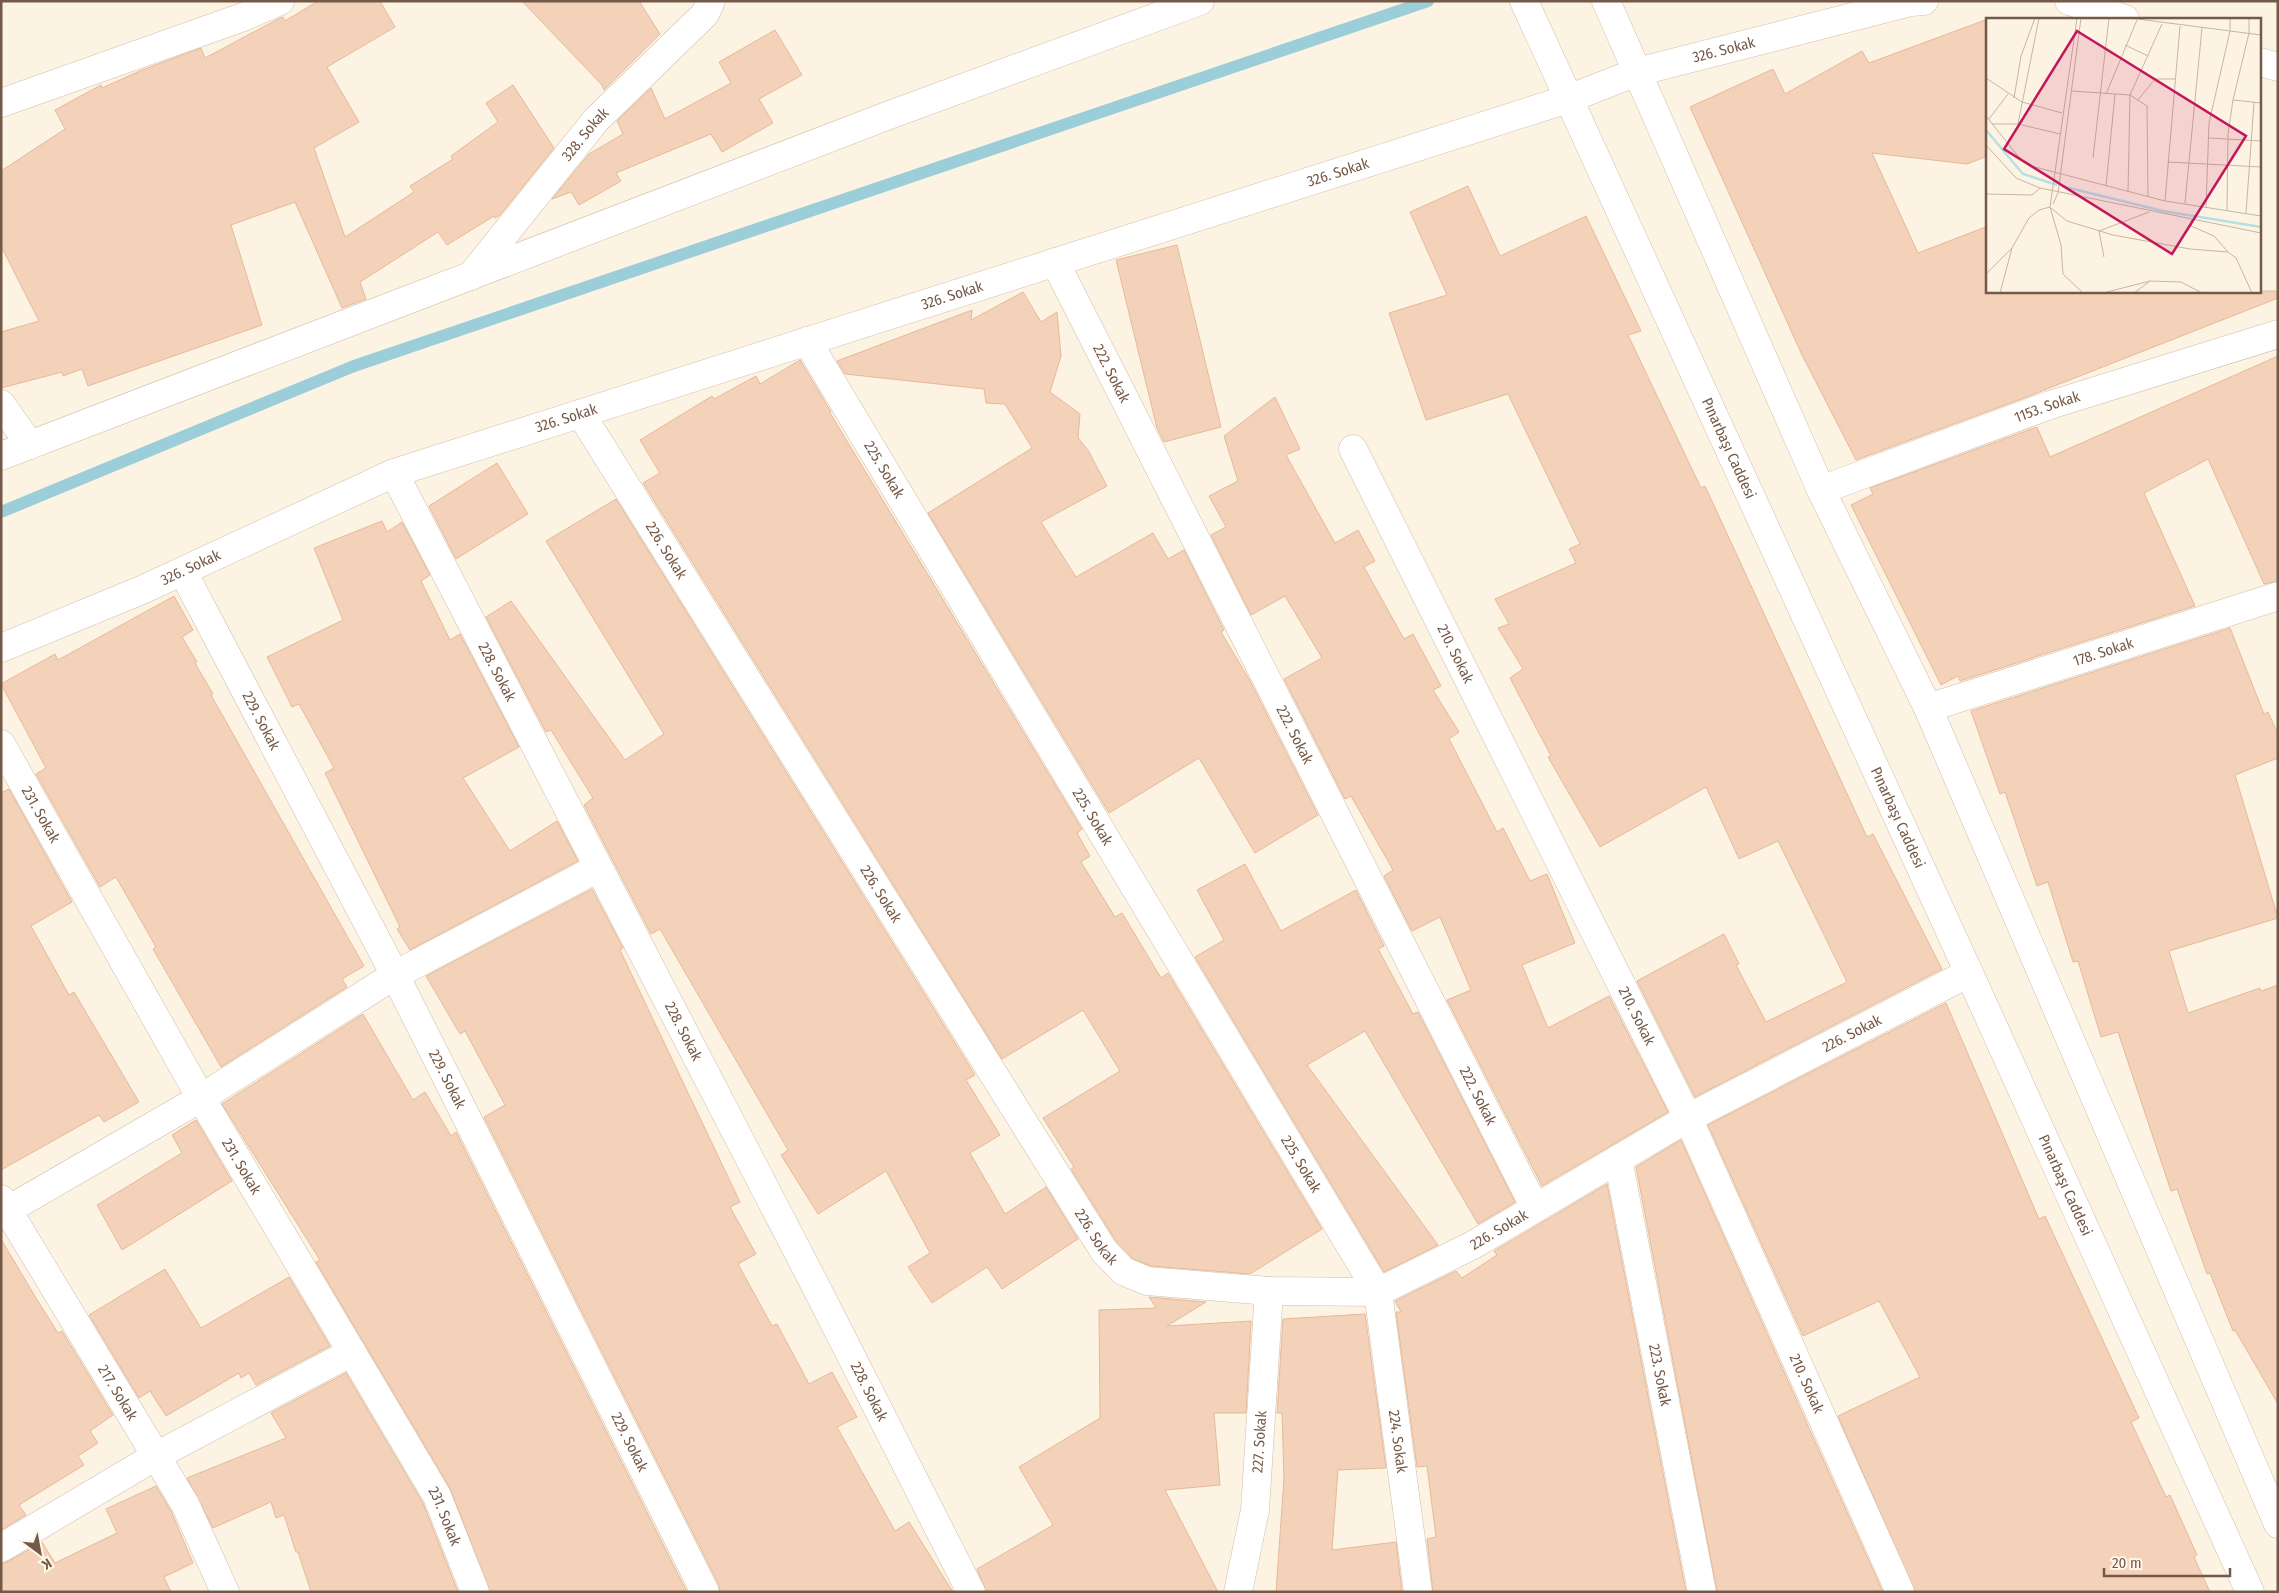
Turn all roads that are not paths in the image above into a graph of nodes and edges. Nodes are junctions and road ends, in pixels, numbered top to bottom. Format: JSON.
{"nodes":[{"id":1,"x":280,"y":1,"type":"edge"},
{"id":2,"x":711,"y":1,"type":"edge"},
{"id":3,"x":1200,"y":1,"type":"edge"},
{"id":4,"x":1524,"y":1,"type":"edge"},
{"id":5,"x":1924,"y":1,"type":"edge"},
{"id":6,"x":2070,"y":1,"type":"edge"},
{"id":7,"x":1608,"y":6,"type":"edge"},
{"id":8,"x":2122,"y":18,"type":"edge"},
{"id":9,"x":2262,"y":63,"type":"edge"},
{"id":10,"x":2278,"y":67,"type":"edge"},
{"id":11,"x":1637,"y":72,"type":"junction"},
{"id":12,"x":1568,"y":99,"type":"junction"},
{"id":13,"x":1,"y":103,"type":"edge"},
{"id":14,"x":1055,"y":262,"type":"junction"},
{"id":15,"x":471,"y":276,"type":"junction"},
{"id":16,"x":2278,"y":334,"type":"edge"},
{"id":17,"x":807,"y":341,"type":"junction"},
{"id":18,"x":1,"y":404,"type":"edge"},
{"id":19,"x":581,"y":414,"type":"junction"},
{"id":20,"x":30,"y":445,"type":"junction"},
{"id":21,"x":1353,"y":449,"type":"dead end"},
{"id":22,"x":1,"y":456,"type":"edge"},
{"id":23,"x":394,"y":473,"type":"junction"},
{"id":24,"x":1821,"y":490,"type":"junction"},
{"id":25,"x":183,"y":572,"type":"junction"},
{"id":26,"x":2278,"y":596,"type":"edge"},
{"id":27,"x":1,"y":648,"type":"edge"},
{"id":28,"x":1928,"y":708,"type":"junction"},
{"id":29,"x":1,"y":744,"type":"edge"},
{"id":30,"x":598,"y":868,"type":"junction"},
{"id":31,"x":1969,"y":973,"type":"junction"},
{"id":32,"x":395,"y":975,"type":"junction"},
{"id":33,"x":201,"y":1098,"type":"junction"},
{"id":34,"x":1688,"y":1118,"type":"junction"},
{"id":35,"x":1618,"y":1159,"type":"junction"},
{"id":36,"x":4,"y":1208,"type":"edge"},
{"id":37,"x":1535,"y":1208,"type":"junction"},
{"id":38,"x":1269,"y":1290,"type":"junction"},
{"id":39,"x":1378,"y":1292,"type":"junction"},
{"id":40,"x":352,"y":1352,"type":"junction"},
{"id":41,"x":156,"y":1456,"type":"junction"},
{"id":42,"x":2278,"y":1524,"type":"edge"},
{"id":43,"x":1,"y":1548,"type":"edge"},
{"id":44,"x":225,"y":1592,"type":"edge"},
{"id":45,"x":475,"y":1592,"type":"edge"},
{"id":46,"x":705,"y":1592,"type":"edge"},
{"id":47,"x":971,"y":1592,"type":"edge"},
{"id":48,"x":1238,"y":1592,"type":"edge"},
{"id":49,"x":1418,"y":1592,"type":"edge"},
{"id":50,"x":1702,"y":1592,"type":"edge"},
{"id":51,"x":1900,"y":1592,"type":"edge"},
{"id":52,"x":2250,"y":1592,"type":"edge"}],
"edges":[{"from":1,"to":13,"type":"street"},
{"from":2,"to":15,"type":"street","name":"328. Sokak"},
{"from":3,"to":15,"type":"street"},
{"from":4,"to":12,"type":"street","name":"Pınarbaşı Caddesi"},
{"from":5,"to":11,"type":"street","name":"326. Sokak"},
{"from":6,"to":8,"type":"street"},
{"from":7,"to":11,"type":"street"},
{"from":9,"to":10,"type":"street"},
{"from":11,"to":12,"type":"street","name":"326. Sokak"},
{"from":11,"to":24,"type":"street"},
{"from":12,"to":14,"type":"street","name":"326. Sokak"},
{"from":12,"to":31,"type":"street","name":"Pınarbaşı Caddesi"},
{"from":14,"to":17,"type":"street","name":"326. Sokak"},
{"from":14,"to":37,"type":"street","name":"222. Sokak"},
{"from":15,"to":20,"type":"street"},
{"from":16,"to":24,"type":"street","name":"1153. Sokak"},
{"from":17,"to":19,"type":"street","name":"326. Sokak"},
{"from":17,"to":39,"type":"street","name":"225. Sokak"},
{"from":18,"to":20,"type":"street"},
{"from":19,"to":23,"type":"street","name":"326. Sokak"},
{"from":19,"to":38,"type":"street","name":"226. Sokak"},
{"from":20,"to":22,"type":"street"},
{"from":21,"to":34,"type":"street","name":"210. Sokak"},
{"from":23,"to":25,"type":"street","name":"326. Sokak"},
{"from":23,"to":30,"type":"street","name":"228. Sokak"},
{"from":24,"to":28,"type":"street"},
{"from":25,"to":27,"type":"street","name":"326. Sokak"},
{"from":25,"to":32,"type":"street","name":"229. Sokak"},
{"from":26,"to":28,"type":"street","name":"178. Sokak"},
{"from":28,"to":42,"type":"street"},
{"from":29,"to":33,"type":"street","name":"231. Sokak"},
{"from":30,"to":32,"type":"street"},
{"from":30,"to":47,"type":"street","name":"228. Sokak"},
{"from":31,"to":34,"type":"street","name":"226. Sokak"},
{"from":31,"to":52,"type":"street","name":"Pınarbaşı Caddesi"},
{"from":32,"to":33,"type":"street"},
{"from":32,"to":46,"type":"street","name":"229. Sokak"},
{"from":33,"to":36,"type":"street"},
{"from":33,"to":40,"type":"street","name":"231. Sokak"},
{"from":34,"to":35,"type":"street","name":"226. Sokak"},
{"from":34,"to":51,"type":"street","name":"210. Sokak"},
{"from":35,"to":37,"type":"street","name":"226. Sokak"},
{"from":35,"to":50,"type":"street","name":"223. Sokak"},
{"from":36,"to":41,"type":"street","name":"217. Sokak"},
{"from":37,"to":39,"type":"street","name":"226. Sokak"},
{"from":38,"to":39,"type":"street","name":"226. Sokak"},
{"from":38,"to":48,"type":"street","name":"227. Sokak"},
{"from":39,"to":49,"type":"street","name":"224. Sokak"},
{"from":40,"to":41,"type":"street"},
{"from":40,"to":45,"type":"street","name":"231. Sokak"},
{"from":41,"to":43,"type":"street"},
{"from":41,"to":44,"type":"street","name":"217. Sokak"}]}
